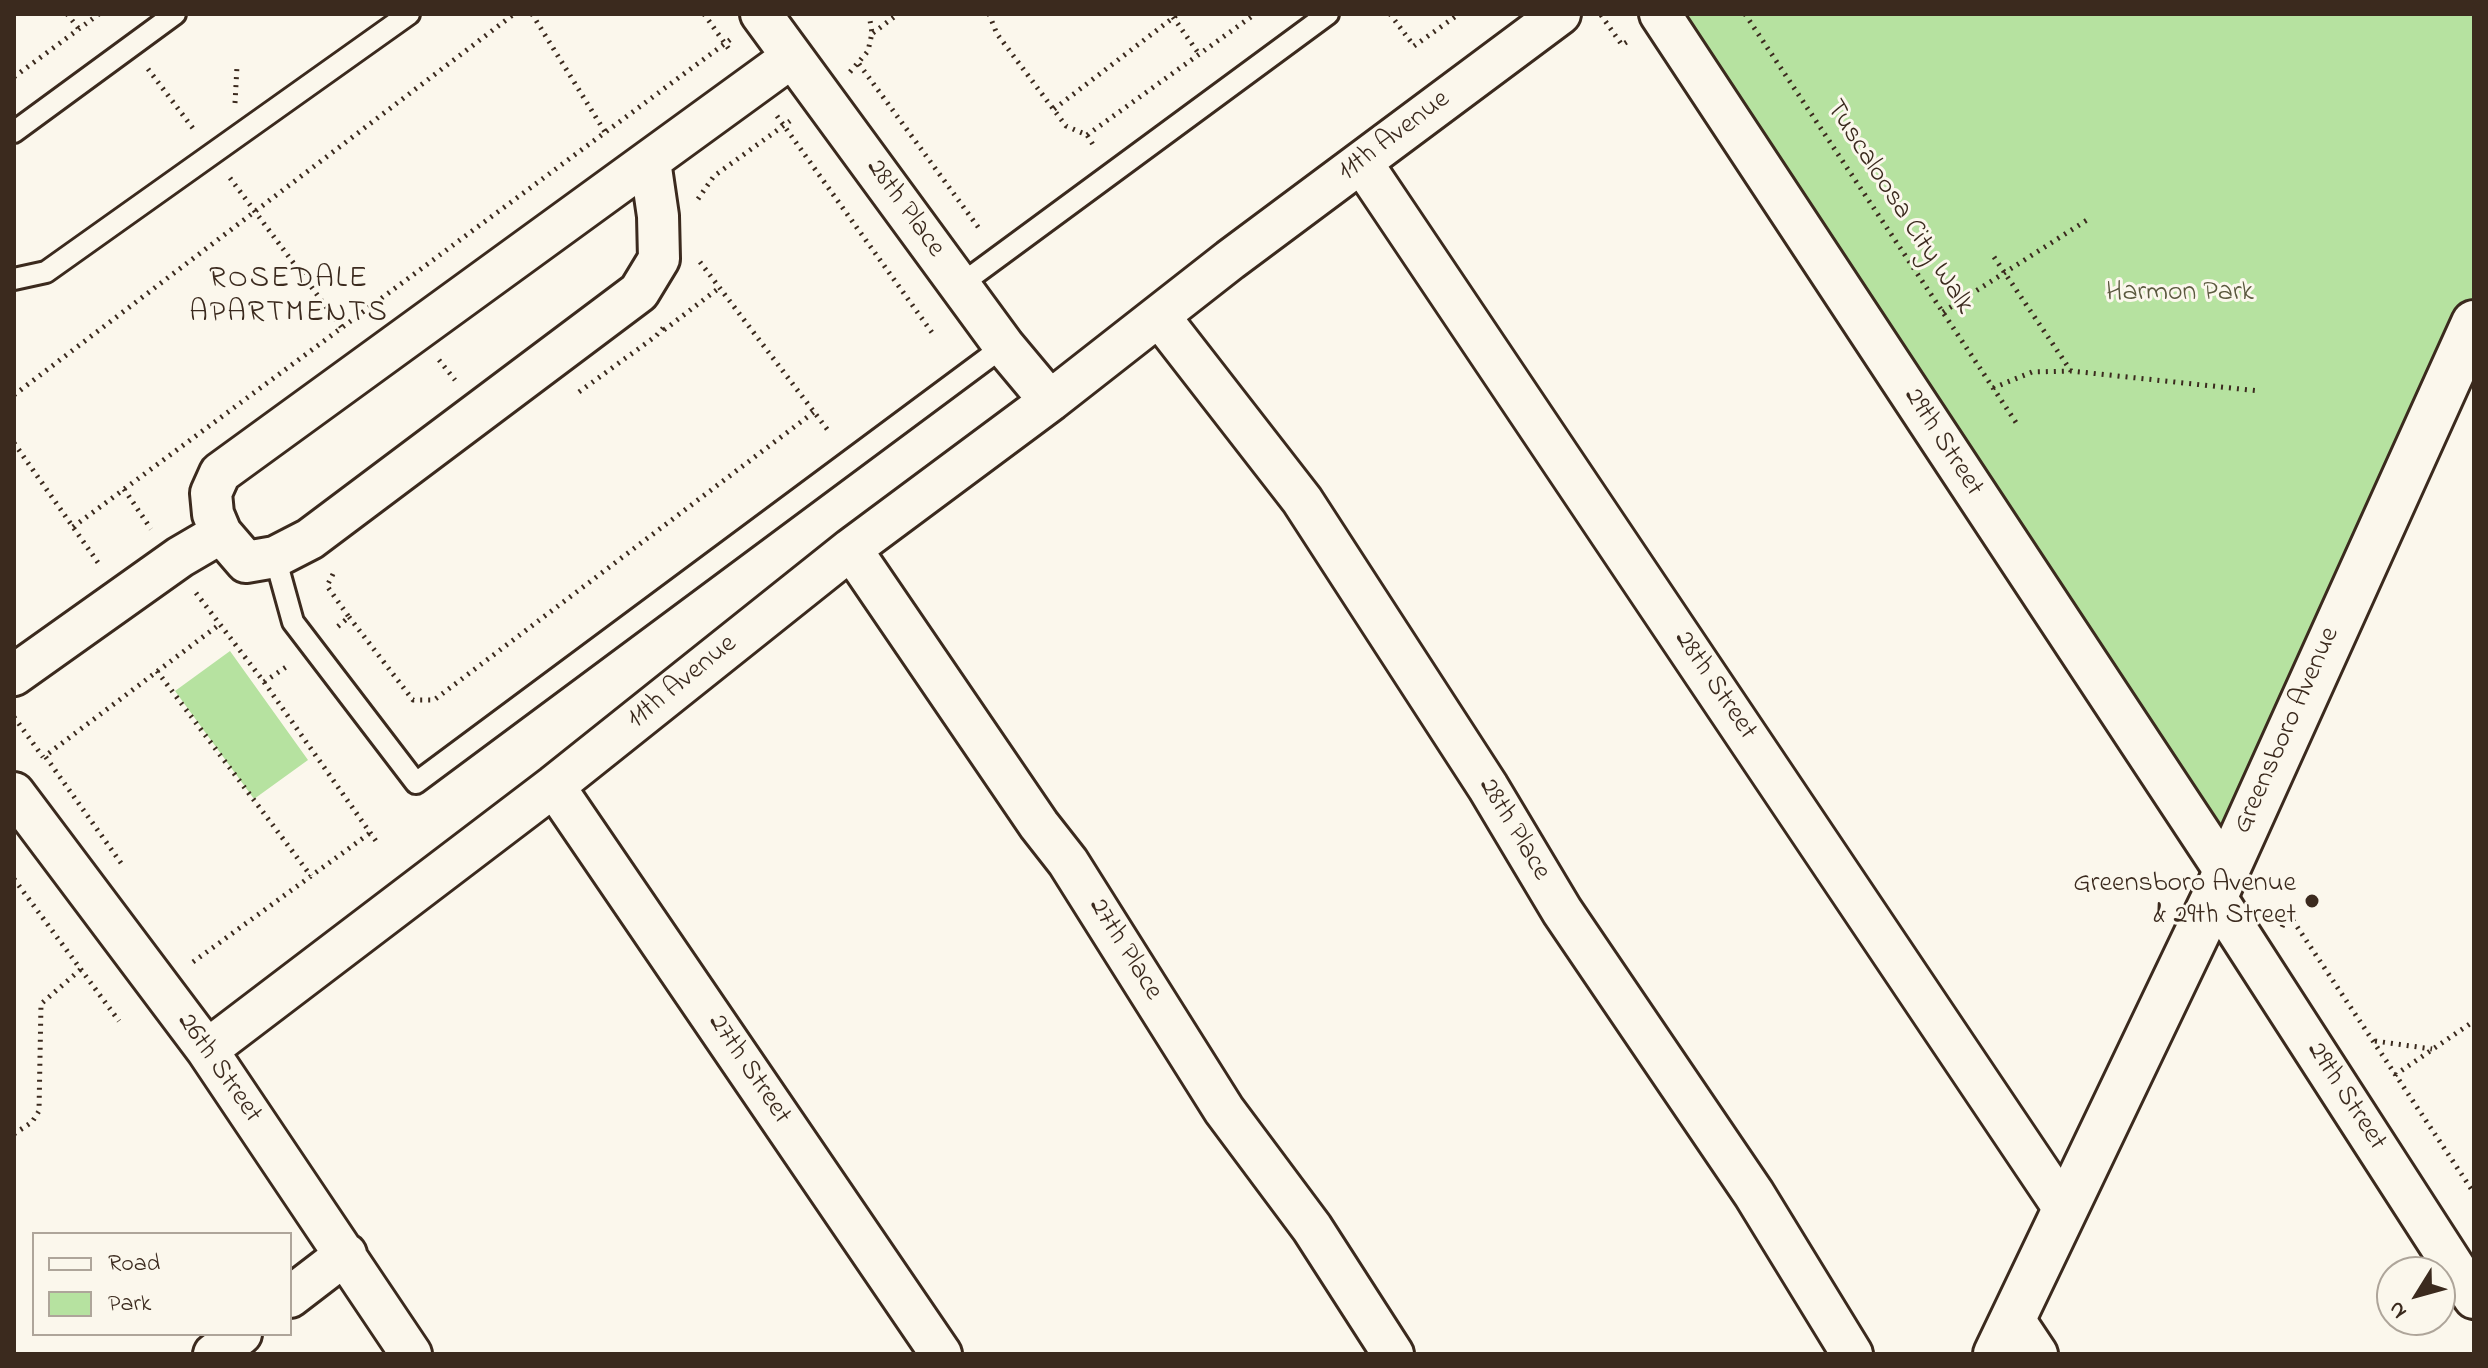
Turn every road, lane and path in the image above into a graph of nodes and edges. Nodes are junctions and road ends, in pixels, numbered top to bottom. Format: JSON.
{"nodes":[{"id":1,"x":67,"y":14,"type":"edge"},
{"id":2,"x":99,"y":14,"type":"edge"},
{"id":3,"x":175,"y":14,"type":"edge"},
{"id":4,"x":409,"y":14,"type":"edge"},
{"id":5,"x":514,"y":14,"type":"edge"},
{"id":6,"x":532,"y":14,"type":"edge"},
{"id":7,"x":704,"y":14,"type":"edge"},
{"id":8,"x":869,"y":14,"type":"edge"},
{"id":9,"x":898,"y":14,"type":"edge"},
{"id":10,"x":989,"y":14,"type":"edge"},
{"id":11,"x":1255,"y":14,"type":"edge"},
{"id":12,"x":1328,"y":14,"type":"edge"},
{"id":13,"x":1390,"y":14,"type":"edge"},
{"id":14,"x":1459,"y":14,"type":"edge"},
{"id":15,"x":1560,"y":14,"type":"edge"},
{"id":16,"x":1660,"y":14,"type":"edge"},
{"id":17,"x":1745,"y":14,"type":"edge"},
{"id":18,"x":761,"y":15,"type":"edge"},
{"id":19,"x":1176,"y":16,"type":"edge"},
{"id":20,"x":79,"y":29,"type":"junction"},
{"id":21,"x":872,"y":33,"type":"junction"},
{"id":22,"x":724,"y":44,"type":"junction"},
{"id":23,"x":1199,"y":54,"type":"junction"},
{"id":24,"x":792,"y":57,"type":"junction"},
{"id":25,"x":859,"y":64,"type":"junction"},
{"id":26,"x":237,"y":66,"type":"dead end"},
{"id":27,"x":14,"y":77,"type":"edge"},
{"id":28,"x":755,"y":84,"type":"junction"},
{"id":29,"x":821,"y":97,"type":"junction"},
{"id":30,"x":1054,"y":109,"type":"junction"},
{"id":31,"x":225,"y":110,"type":"dead end"},
{"id":32,"x":205,"y":124,"type":"dead end"},
{"id":33,"x":195,"y":131,"type":"dead end"},
{"id":34,"x":14,"y":132,"type":"edge"},
{"id":35,"x":605,"y":132,"type":"junction"},
{"id":36,"x":1087,"y":135,"type":"junction"},
{"id":37,"x":1100,"y":154,"type":"dead end"},
{"id":38,"x":650,"y":161,"type":"junction"},
{"id":39,"x":1362,"y":163,"type":"junction"},
{"id":40,"x":2087,"y":220,"type":"dead end"},
{"id":41,"x":984,"y":235,"type":"dead end"},
{"id":42,"x":694,"y":255,"type":"dead end"},
{"id":43,"x":1994,"y":257,"type":"dead end"},
{"id":44,"x":2005,"y":273,"type":"junction"},
{"id":45,"x":14,"y":279,"type":"edge"},
{"id":46,"x":960,"y":285,"type":"junction"},
{"id":47,"x":719,"y":288,"type":"junction"},
{"id":48,"x":1943,"y":312,"type":"junction"},
{"id":49,"x":1159,"y":316,"type":"junction"},
{"id":50,"x":2474,"y":323,"type":"edge"},
{"id":51,"x":933,"y":334,"type":"dead end"},
{"id":52,"x":656,"y":336,"type":"dead end"},
{"id":53,"x":1004,"y":346,"type":"junction"},
{"id":54,"x":437,"y":357,"type":"dead end"},
{"id":55,"x":2071,"y":371,"type":"junction"},
{"id":56,"x":456,"y":381,"type":"dead end"},
{"id":57,"x":1993,"y":388,"type":"junction"},
{"id":58,"x":2259,"y":391,"type":"dead end"},
{"id":59,"x":14,"y":395,"type":"edge"},
{"id":60,"x":1050,"y":401,"type":"junction"},
{"id":61,"x":814,"y":412,"type":"junction"},
{"id":62,"x":2017,"y":424,"type":"dead end"},
{"id":63,"x":830,"y":433,"type":"dead end"},
{"id":64,"x":14,"y":443,"type":"edge"},
{"id":65,"x":124,"y":489,"type":"junction"},
{"id":66,"x":73,"y":527,"type":"junction"},
{"id":67,"x":221,"y":533,"type":"junction"},
{"id":68,"x":851,"y":549,"type":"junction"},
{"id":69,"x":275,"y":557,"type":"junction"},
{"id":70,"x":173,"y":562,"type":"junction"},
{"id":71,"x":104,"y":571,"type":"dead end"},
{"id":72,"x":349,"y":617,"type":"dead end"},
{"id":73,"x":220,"y":624,"type":"junction"},
{"id":74,"x":157,"y":671,"type":"junction"},
{"id":75,"x":14,"y":675,"type":"edge"},
{"id":76,"x":14,"y":717,"type":"edge"},
{"id":77,"x":45,"y":756,"type":"junction"},
{"id":78,"x":24,"y":779,"type":"edge"},
{"id":79,"x":554,"y":786,"type":"junction"},
{"id":80,"x":370,"y":833,"type":"junction"},
{"id":81,"x":376,"y":841,"type":"dead end"},
{"id":82,"x":128,"y":872,"type":"dead end"},
{"id":83,"x":311,"y":876,"type":"junction"},
{"id":84,"x":14,"y":879,"type":"edge"},
{"id":85,"x":2220,"y":884,"type":"junction"},
{"id":86,"x":184,"y":949,"type":"dead end"},
{"id":87,"x":81,"y":969,"type":"junction"},
{"id":88,"x":2265,"y":972,"type":"junction"},
{"id":89,"x":119,"y":1021,"type":"dead end"},
{"id":90,"x":2473,"y":1023,"type":"edge"},
{"id":91,"x":2374,"y":1041,"type":"junction"},
{"id":92,"x":2434,"y":1049,"type":"junction"},
{"id":93,"x":207,"y":1050,"type":"junction"},
{"id":94,"x":2395,"y":1075,"type":"junction"},
{"id":95,"x":14,"y":1134,"type":"edge"},
{"id":96,"x":2474,"y":1193,"type":"edge"},
{"id":97,"x":2065,"y":1210,"type":"junction"},
{"id":98,"x":346,"y":1254,"type":"junction"},
{"id":99,"x":292,"y":1295,"type":"edge"},
{"id":100,"x":2474,"y":1298,"type":"edge"},
{"id":101,"x":238,"y":1336,"type":"edge"},
{"id":102,"x":2004,"y":1336,"type":"edge"},
{"id":103,"x":214,"y":1354,"type":"edge"},
{"id":104,"x":411,"y":1354,"type":"edge"},
{"id":105,"x":941,"y":1354,"type":"edge"},
{"id":106,"x":1393,"y":1354,"type":"edge"},
{"id":107,"x":1852,"y":1354,"type":"edge"},
{"id":108,"x":2037,"y":1354,"type":"edge"}],
"edges":[{"from":1,"to":20,"type":"path"},
{"from":2,"to":20,"type":"path"},
{"from":3,"to":34,"type":"lane"},
{"from":4,"to":45,"type":"lane"},
{"from":5,"to":59,"type":"path"},
{"from":6,"to":35,"type":"path"},
{"from":7,"to":22,"type":"path"},
{"from":8,"to":21,"type":"path"},
{"from":9,"to":21,"type":"path"},
{"from":10,"to":30,"type":"path"},
{"from":11,"to":23,"type":"path"},
{"from":12,"to":46,"type":"lane"},
{"from":13,"to":14,"type":"path"},
{"from":15,"to":39,"type":"street","name":"11th Avenue"},
{"from":16,"to":85,"type":"street","name":"29th Street"},
{"from":17,"to":48,"type":"path","name":"Tuscaloosa City Walk"},
{"from":18,"to":22,"type":"path"},
{"from":18,"to":24,"type":"street","name":"28th Place"},
{"from":19,"to":23,"type":"path"},
{"from":19,"to":30,"type":"path"},
{"from":20,"to":27,"type":"path"},
{"from":21,"to":25,"type":"path"},
{"from":22,"to":28,"type":"path"},
{"from":22,"to":35,"type":"path"},
{"from":23,"to":36,"type":"path"},
{"from":24,"to":28,"type":"street"},
{"from":24,"to":29,"type":"street","name":"28th Place"},
{"from":25,"to":29,"type":"path"},
{"from":25,"to":41,"type":"path"},
{"from":26,"to":31,"type":"path"},
{"from":28,"to":38,"type":"street"},
{"from":28,"to":51,"type":"path"},
{"from":29,"to":46,"type":"street","name":"28th Place"},
{"from":30,"to":36,"type":"path"},
{"from":32,"to":33,"type":"path"},
{"from":35,"to":65,"type":"path"},
{"from":36,"to":37,"type":"path"},
{"from":38,"to":67,"type":"street"},
{"from":38,"to":69,"type":"street"},
{"from":39,"to":49,"type":"street","name":"11th Avenue"},
{"from":39,"to":97,"type":"street","name":"28th Street"},
{"from":40,"to":44,"type":"path"},
{"from":42,"to":47,"type":"path"},
{"from":43,"to":44,"type":"path"},
{"from":44,"to":48,"type":"path"},
{"from":44,"to":55,"type":"path"},
{"from":46,"to":53,"type":"street","name":"28th Place"},
{"from":47,"to":52,"type":"path"},
{"from":47,"to":61,"type":"path"},
{"from":48,"to":57,"type":"path","name":"Tuscaloosa City Walk"},
{"from":49,"to":60,"type":"street","name":"11th Avenue"},
{"from":49,"to":107,"type":"street","name":"28th Place"},
{"from":50,"to":85,"type":"main road","name":"Greensboro Avenue"},
{"from":53,"to":60,"type":"street","name":"28th Place"},
{"from":53,"to":69,"type":"lane"},
{"from":54,"to":56,"type":"path"},
{"from":55,"to":57,"type":"path"},
{"from":55,"to":58,"type":"path"},
{"from":57,"to":62,"type":"path","name":"Tuscaloosa City Walk"},
{"from":60,"to":68,"type":"street","name":"11th Avenue"},
{"from":61,"to":63,"type":"path"},
{"from":61,"to":72,"type":"path"},
{"from":64,"to":66,"type":"path"},
{"from":65,"to":66,"type":"path"},
{"from":65,"to":70,"type":"path"},
{"from":66,"to":71,"type":"path"},
{"from":67,"to":69,"type":"street"},
{"from":67,"to":70,"type":"street"},
{"from":68,"to":79,"type":"street","name":"11th Avenue"},
{"from":68,"to":106,"type":"street","name":"27th Place"},
{"from":70,"to":73,"type":"path"},
{"from":70,"to":75,"type":"street"},
{"from":73,"to":74,"type":"path"},
{"from":73,"to":80,"type":"path"},
{"from":74,"to":77,"type":"path"},
{"from":74,"to":83,"type":"path"},
{"from":76,"to":77,"type":"path"},
{"from":77,"to":78,"type":"path"},
{"from":77,"to":82,"type":"path"},
{"from":78,"to":93,"type":"street","name":"26th Street"},
{"from":79,"to":93,"type":"street","name":"11th Avenue"},
{"from":79,"to":105,"type":"street","name":"27th Street"},
{"from":80,"to":81,"type":"path"},
{"from":80,"to":83,"type":"path"},
{"from":83,"to":86,"type":"path"},
{"from":84,"to":87,"type":"path"},
{"from":85,"to":88,"type":"street","name":"29th Street"},
{"from":85,"to":97,"type":"main road","name":"Greensboro Avenue"},
{"from":87,"to":89,"type":"path"},
{"from":87,"to":95,"type":"path"},
{"from":88,"to":91,"type":"path"},
{"from":88,"to":100,"type":"street","name":"29th Street"},
{"from":90,"to":92,"type":"path"},
{"from":91,"to":92,"type":"path"},
{"from":91,"to":94,"type":"path"},
{"from":92,"to":94,"type":"path"},
{"from":93,"to":98,"type":"street","name":"26th Street"},
{"from":94,"to":96,"type":"path"},
{"from":97,"to":102,"type":"main road","name":"Greensboro Avenue"},
{"from":98,"to":99,"type":"street"},
{"from":98,"to":104,"type":"street","name":"26th Street"},
{"from":101,"to":103,"type":"street"},
{"from":102,"to":108,"type":"street"}]}
